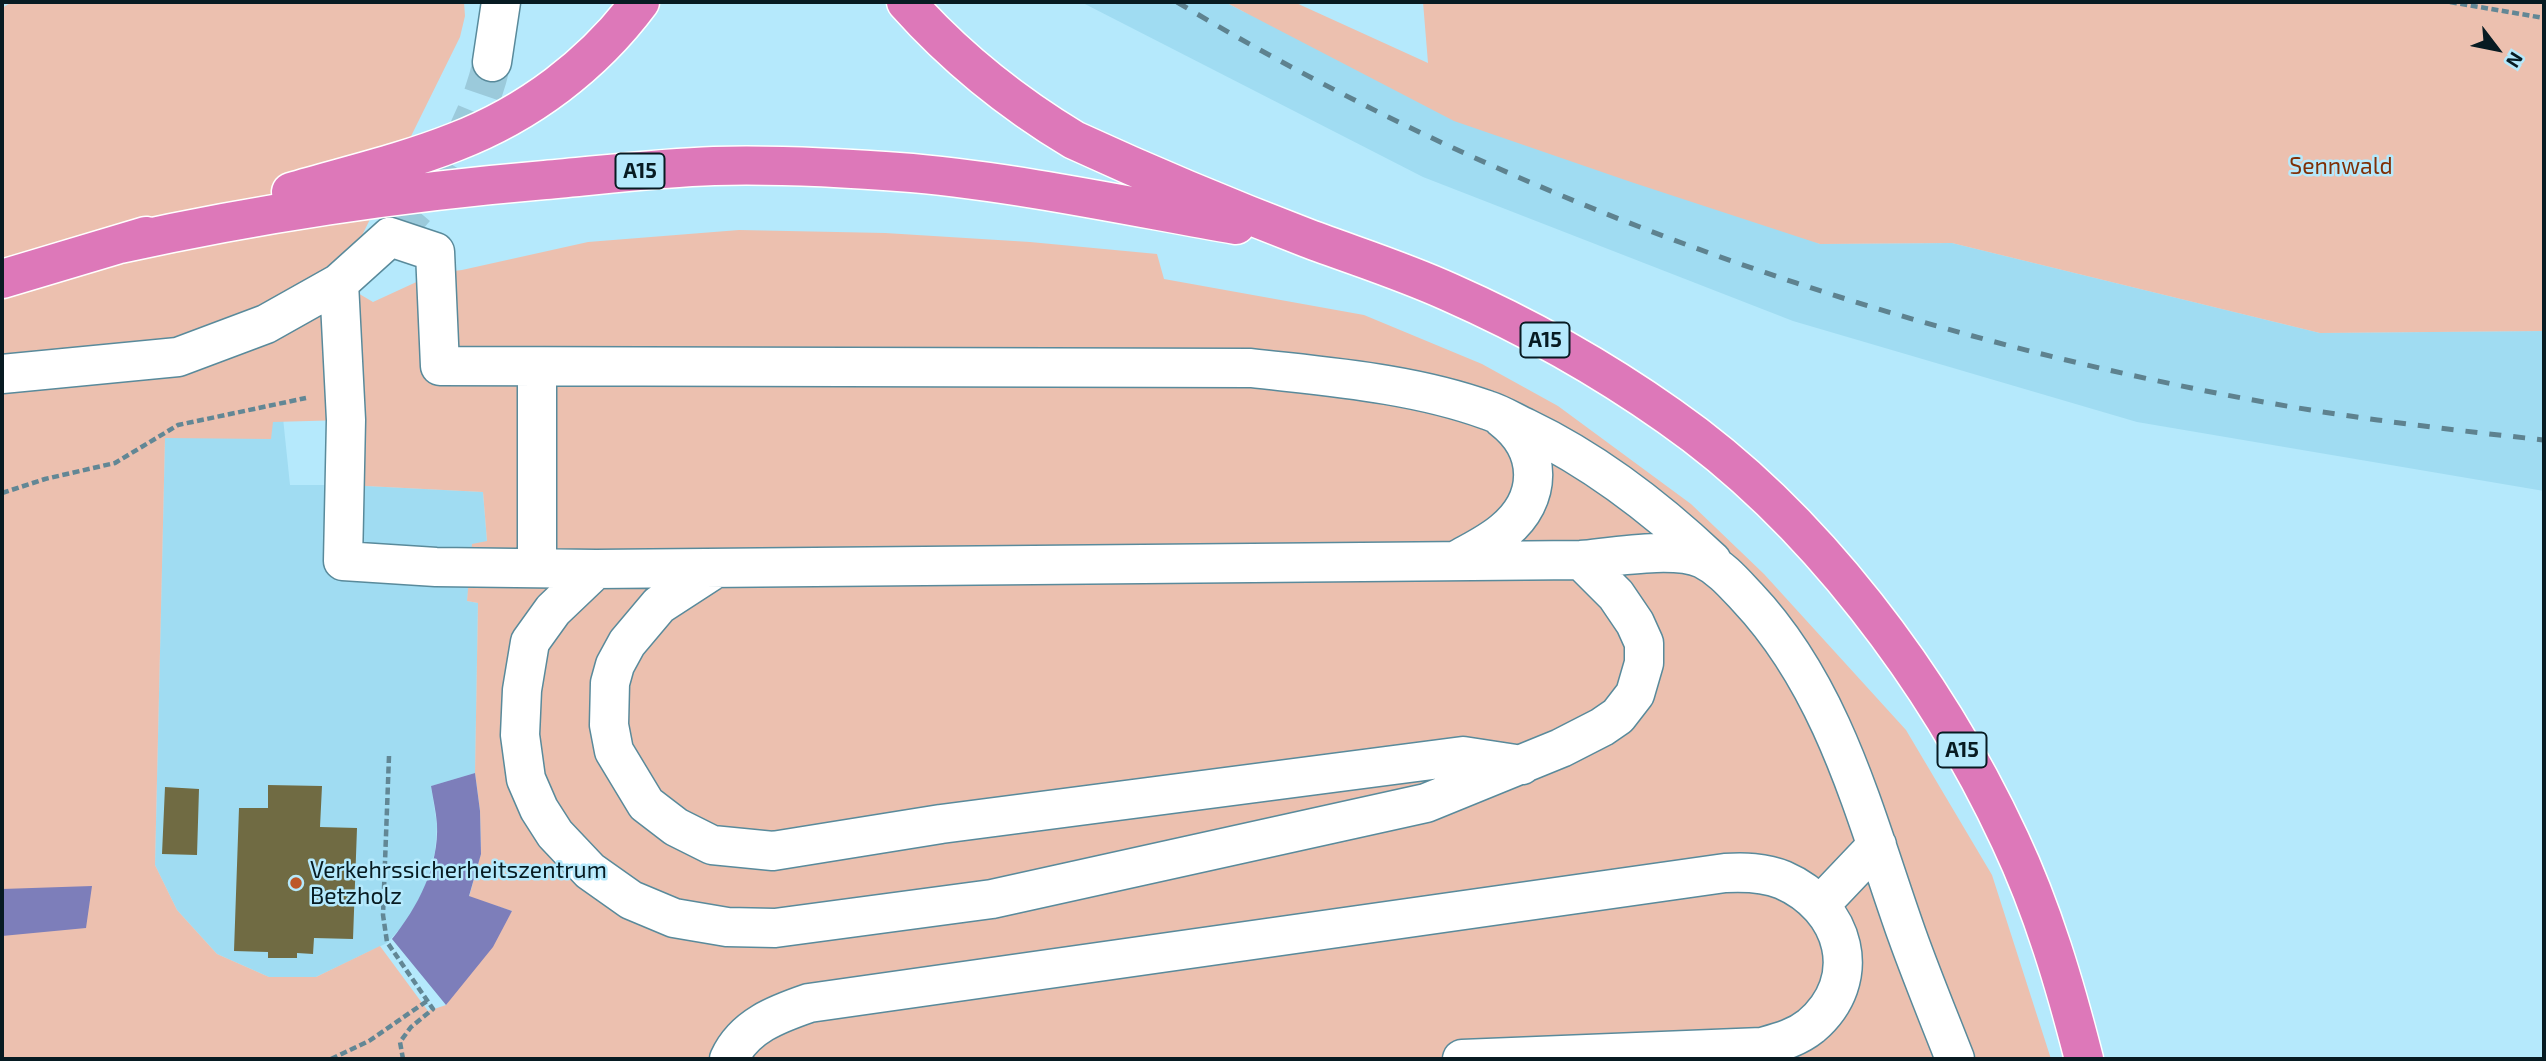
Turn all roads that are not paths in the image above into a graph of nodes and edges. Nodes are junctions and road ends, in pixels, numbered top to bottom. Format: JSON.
{"nodes":[{"id":1,"x":501,"y":2,"type":"edge"},
{"id":2,"x":640,"y":2,"type":"edge"},
{"id":3,"x":906,"y":2,"type":"edge"},
{"id":4,"x":492,"y":62,"type":"tunnel mouth"},
{"id":5,"x":1307,"y":238,"type":"junction"},
{"id":6,"x":120,"y":244,"type":"junction"},
{"id":7,"x":2,"y":279,"type":"edge"},
{"id":8,"x":339,"y":283,"type":"junction"},
{"id":9,"x":537,"y":367,"type":"junction"},
{"id":10,"x":2,"y":374,"type":"edge"},
{"id":11,"x":1489,"y":410,"type":"junction"},
{"id":12,"x":1581,"y":560,"type":"junction"},
{"id":13,"x":1457,"y":561,"type":"junction"},
{"id":14,"x":537,"y":568,"type":"junction"},
{"id":15,"x":716,"y":568,"type":"junction"},
{"id":16,"x":596,"y":569,"type":"junction"},
{"id":17,"x":1723,"y":570,"type":"junction"},
{"id":18,"x":1522,"y":765,"type":"junction"},
{"id":19,"x":1877,"y":845,"type":"junction"},
{"id":20,"x":1819,"y":905,"type":"junction"},
{"id":21,"x":729,"y":1059,"type":"edge"},
{"id":22,"x":1462,"y":1059,"type":"edge"},
{"id":23,"x":1955,"y":1059,"type":"edge"},
{"id":24,"x":2084,"y":1059,"type":"edge"}],
"edges":[{"from":1,"to":4,"type":"street"},
{"from":2,"to":6,"type":"highway"},
{"from":3,"to":5,"type":"highway"},
{"from":5,"to":6,"type":"highway","number":"A15"},
{"from":5,"to":24,"type":"highway","number":"A15"},
{"from":6,"to":7,"type":"highway","number":"A15"},
{"from":8,"to":9,"type":"street"},
{"from":8,"to":10,"type":"street"},
{"from":8,"to":14,"type":"street"},
{"from":9,"to":11,"type":"street"},
{"from":9,"to":14,"type":"street"},
{"from":11,"to":13,"type":"street"},
{"from":11,"to":17,"type":"street"},
{"from":12,"to":13,"type":"street"},
{"from":12,"to":17,"type":"street"},
{"from":12,"to":18,"type":"street"},
{"from":13,"to":15,"type":"street"},
{"from":14,"to":16,"type":"street"},
{"from":15,"to":16,"type":"street"},
{"from":15,"to":18,"type":"street"},
{"from":16,"to":18,"type":"street"},
{"from":17,"to":19,"type":"street"},
{"from":19,"to":20,"type":"street"},
{"from":19,"to":23,"type":"street"},
{"from":20,"to":21,"type":"street"},
{"from":20,"to":22,"type":"street"}]}
